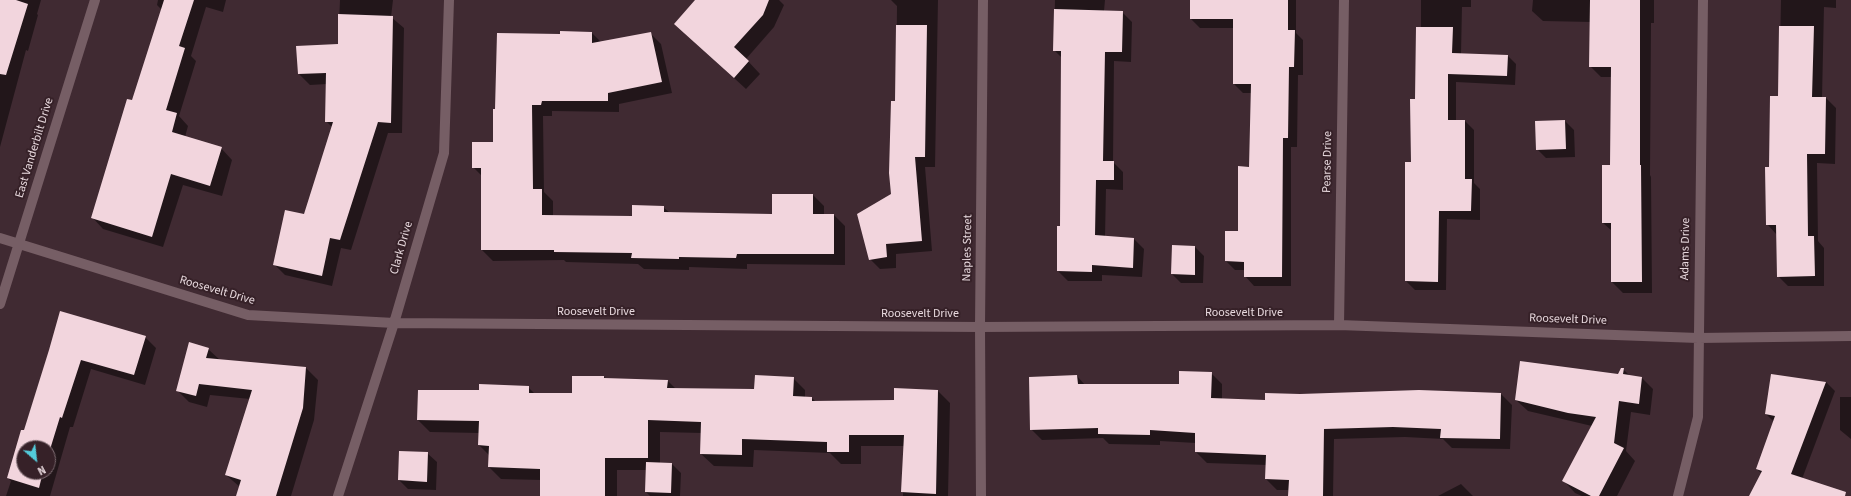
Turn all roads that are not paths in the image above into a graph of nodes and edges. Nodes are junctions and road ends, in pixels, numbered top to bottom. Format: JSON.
{"nodes":[{"id":1,"x":94,"y":0,"type":"edge"},
{"id":2,"x":449,"y":0,"type":"edge"},
{"id":3,"x":983,"y":0,"type":"edge"},
{"id":4,"x":1344,"y":0,"type":"edge"},
{"id":5,"x":1703,"y":0,"type":"edge"},
{"id":6,"x":0,"y":238,"type":"edge"},
{"id":7,"x":19,"y":244,"type":"junction"},
{"id":8,"x":0,"y":304,"type":"edge"},
{"id":9,"x":394,"y":323,"type":"junction"},
{"id":10,"x":1338,"y":325,"type":"junction"},
{"id":11,"x":980,"y":327,"type":"junction"},
{"id":12,"x":1851,"y":336,"type":"edge"},
{"id":13,"x":1698,"y":338,"type":"junction"},
{"id":14,"x":338,"y":496,"type":"edge"},
{"id":15,"x":981,"y":496,"type":"edge"},
{"id":16,"x":1678,"y":496,"type":"edge"}],
"edges":[{"from":1,"to":7,"type":"street","name":"East Vanderbilt Drive"},
{"from":2,"to":9,"type":"street","name":"Clark Drive"},
{"from":3,"to":11,"type":"street","name":"Naples Street"},
{"from":4,"to":10,"type":"street","name":"Pearse Drive"},
{"from":5,"to":13,"type":"street","name":"Adams Drive"},
{"from":6,"to":7,"type":"street","name":"Roosevelt Drive"},
{"from":7,"to":8,"type":"street","name":"East Vanderbilt Drive"},
{"from":7,"to":9,"type":"street","name":"Roosevelt Drive"},
{"from":9,"to":11,"type":"street","name":"Roosevelt Drive"},
{"from":9,"to":14,"type":"street","name":"Clark Drive"},
{"from":10,"to":11,"type":"street","name":"Roosevelt Drive"},
{"from":10,"to":13,"type":"street","name":"Roosevelt Drive"},
{"from":11,"to":15,"type":"street","name":"Naples Street"},
{"from":12,"to":13,"type":"street","name":"Roosevelt Drive"},
{"from":13,"to":16,"type":"street","name":"Adams Drive"}]}
